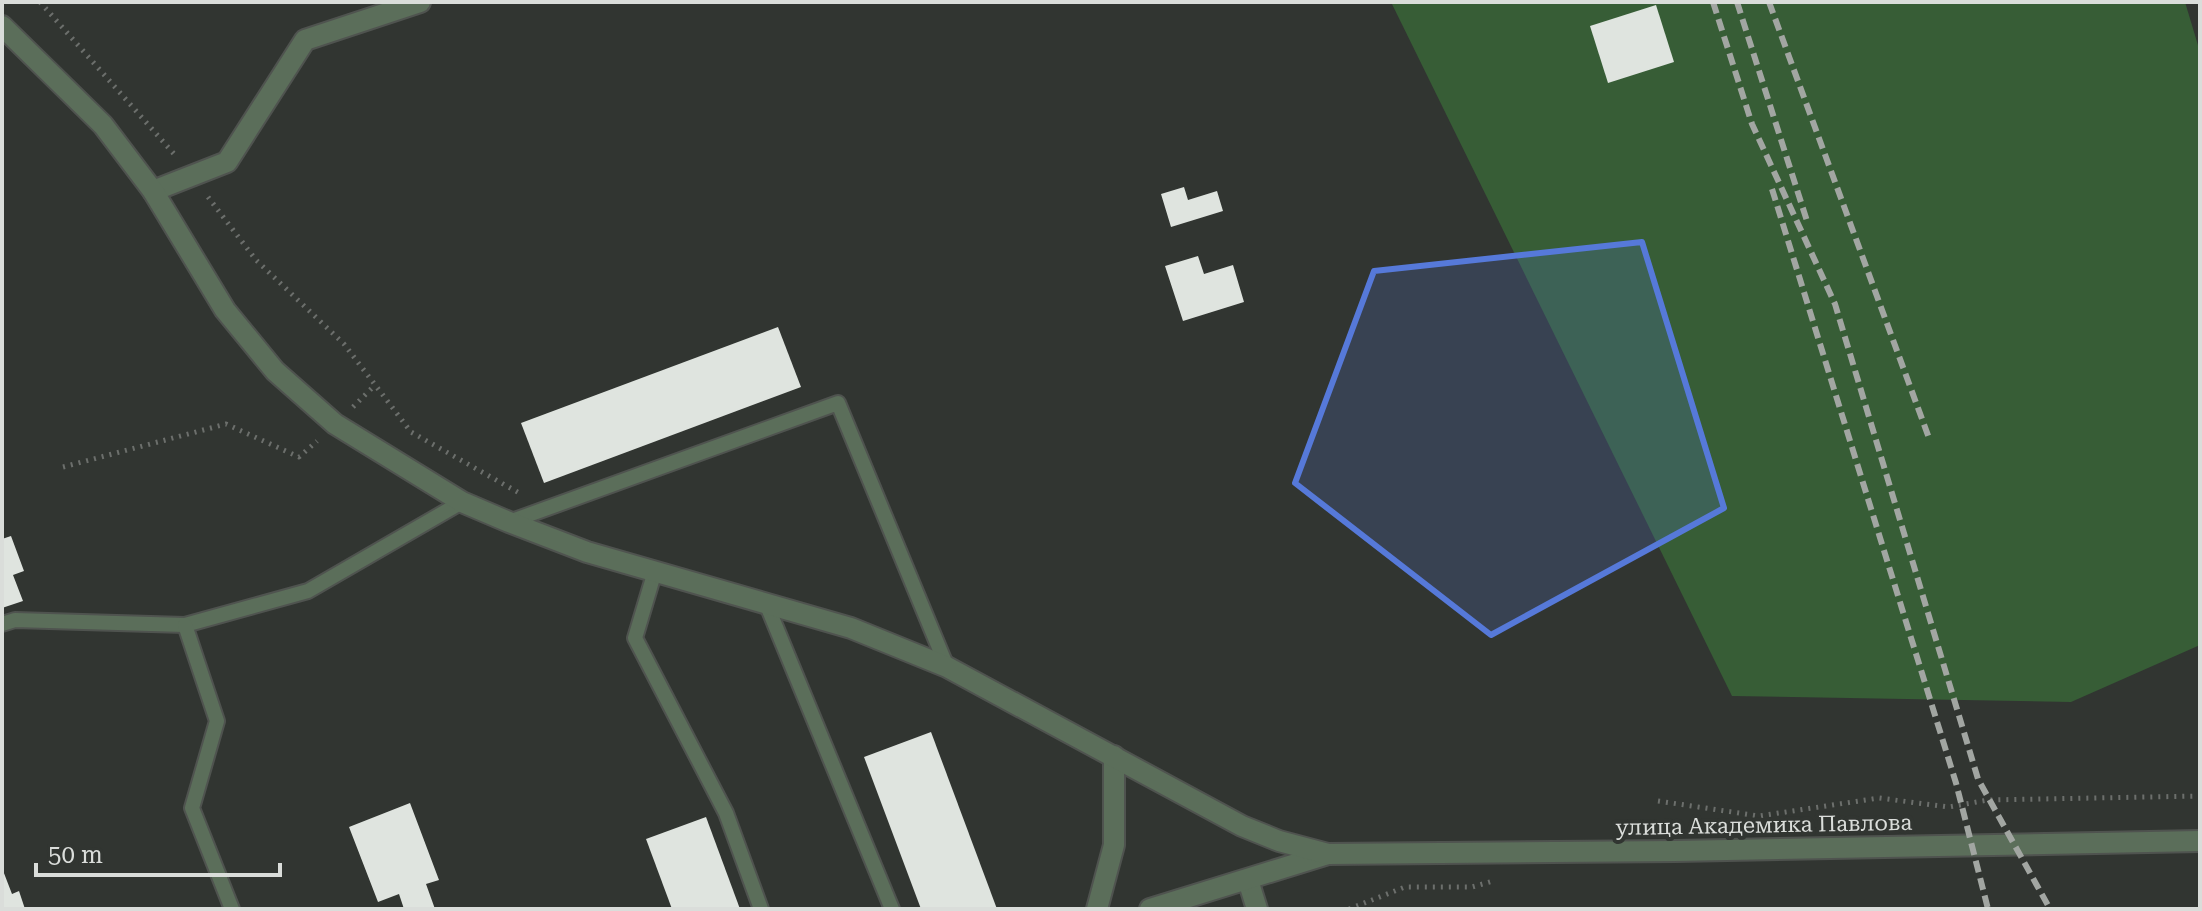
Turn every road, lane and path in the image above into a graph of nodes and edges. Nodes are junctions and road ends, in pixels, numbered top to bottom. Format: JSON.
{"nodes":[{"id":1,"x":40,"y":2,"type":"edge"},
{"id":2,"x":420,"y":2,"type":"edge"},
{"id":3,"x":2,"y":26,"type":"edge"},
{"id":4,"x":192,"y":176,"type":"junction"},
{"id":5,"x":153,"y":191,"type":"junction"},
{"id":6,"x":375,"y":385,"type":"junction"},
{"id":7,"x":335,"y":424,"type":"junction"},
{"id":8,"x":63,"y":467,"type":"dead end"},
{"id":9,"x":462,"y":502,"type":"junction"},
{"id":10,"x":547,"y":509,"type":"junction"},
{"id":11,"x":509,"y":522,"type":"junction"},
{"id":12,"x":655,"y":571,"type":"junction"},
{"id":13,"x":766,"y":603,"type":"junction"},
{"id":14,"x":2,"y":624,"type":"edge"},
{"id":15,"x":185,"y":625,"type":"junction"},
{"id":16,"x":947,"y":667,"type":"junction"},
{"id":17,"x":1114,"y":756,"type":"junction"},
{"id":18,"x":2200,"y":796,"type":"edge"},
{"id":19,"x":1658,"y":801,"type":"dead end"},
{"id":20,"x":2200,"y":841,"type":"edge"},
{"id":21,"x":1328,"y":854,"type":"junction"},
{"id":22,"x":1497,"y":879,"type":"dead end"},
{"id":23,"x":1248,"y":880,"type":"junction"},
{"id":24,"x":232,"y":909,"type":"edge"},
{"id":25,"x":761,"y":909,"type":"edge"},
{"id":26,"x":892,"y":909,"type":"edge"},
{"id":27,"x":1097,"y":909,"type":"edge"},
{"id":28,"x":1150,"y":909,"type":"edge"},
{"id":29,"x":1257,"y":909,"type":"edge"},
{"id":30,"x":1349,"y":909,"type":"edge"}],
"edges":[{"from":1,"to":4,"type":"path"},
{"from":2,"to":4,"type":"street"},
{"from":3,"to":5,"type":"street"},
{"from":4,"to":5,"type":"street"},
{"from":4,"to":6,"type":"path"},
{"from":5,"to":7,"type":"street"},
{"from":6,"to":7,"type":"path"},
{"from":6,"to":10,"type":"path"},
{"from":7,"to":8,"type":"path"},
{"from":7,"to":9,"type":"street"},
{"from":9,"to":11,"type":"street"},
{"from":9,"to":15,"type":"lane"},
{"from":10,"to":11,"type":"lane"},
{"from":10,"to":16,"type":"lane"},
{"from":11,"to":12,"type":"street"},
{"from":12,"to":13,"type":"street"},
{"from":12,"to":25,"type":"lane"},
{"from":13,"to":16,"type":"street"},
{"from":13,"to":26,"type":"lane"},
{"from":14,"to":15,"type":"lane"},
{"from":15,"to":24,"type":"lane"},
{"from":16,"to":17,"type":"street"},
{"from":17,"to":21,"type":"street"},
{"from":17,"to":27,"type":"street"},
{"from":18,"to":19,"type":"path"},
{"from":20,"to":21,"type":"street","name":"улица Академика Павлова"},
{"from":21,"to":23,"type":"street"},
{"from":22,"to":30,"type":"path"},
{"from":23,"to":28,"type":"street"},
{"from":23,"to":29,"type":"street"}]}
